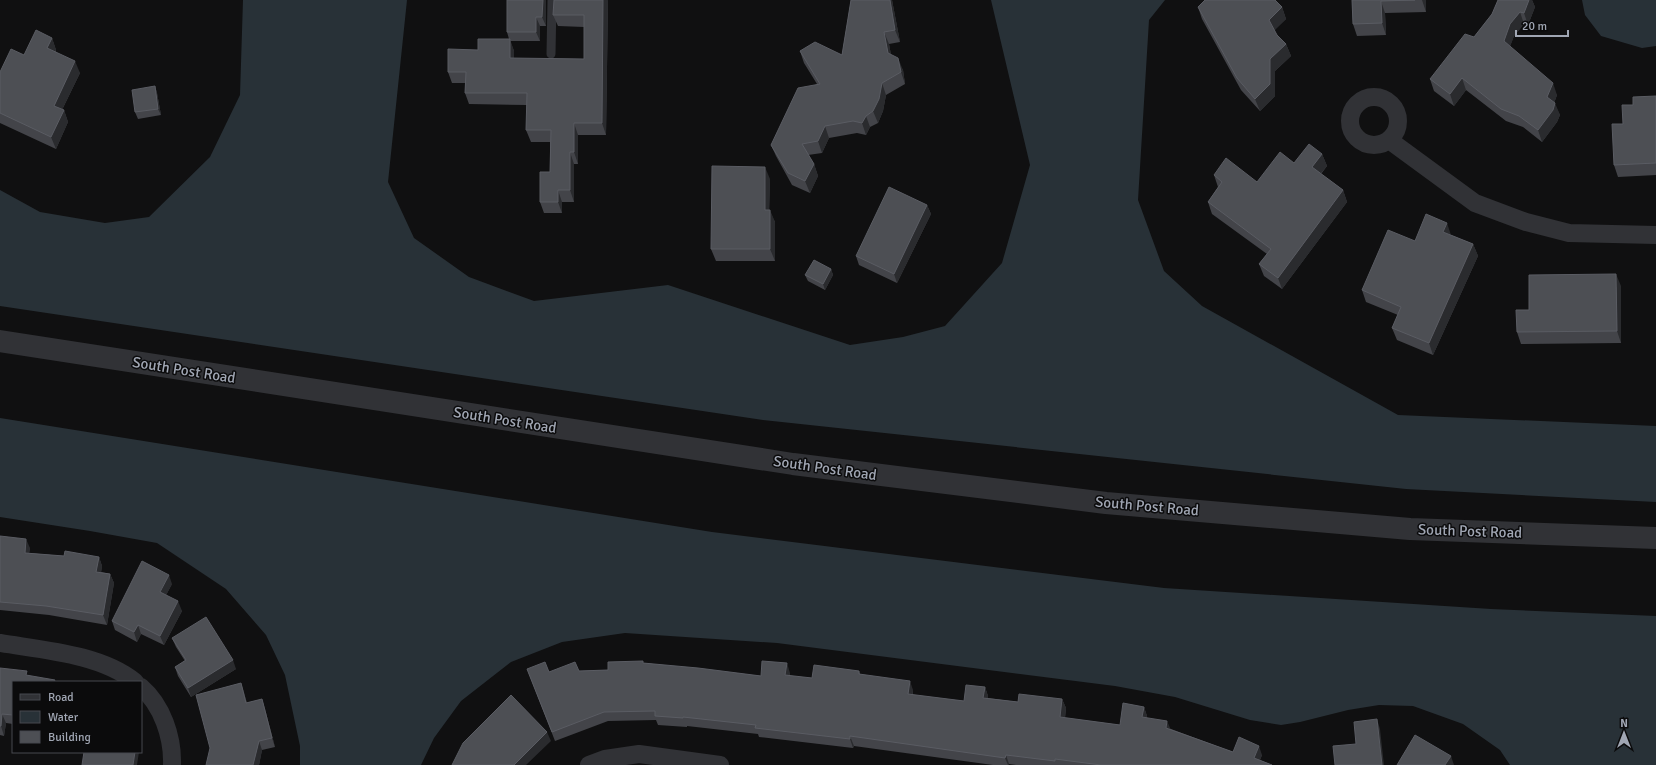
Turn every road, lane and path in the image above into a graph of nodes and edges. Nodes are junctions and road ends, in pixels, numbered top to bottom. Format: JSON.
{"nodes":[{"id":1,"x":552,"y":0,"type":"edge"},
{"id":2,"x":551,"y":54,"type":"dead end"},
{"id":3,"x":1389,"y":140,"type":"dead end"},
{"id":4,"x":1656,"y":235,"type":"edge"},
{"id":5,"x":0,"y":341,"type":"edge"},
{"id":6,"x":1656,"y":538,"type":"edge"},
{"id":7,"x":0,"y":643,"type":"edge"},
{"id":8,"x":133,"y":681,"type":"edge"},
{"id":9,"x":142,"y":688,"type":"edge"},
{"id":10,"x":172,"y":765,"type":"edge"},
{"id":11,"x":589,"y":765,"type":"edge"},
{"id":12,"x":720,"y":765,"type":"edge"}],
"edges":[{"from":1,"to":2,"type":"lane"},
{"from":3,"to":4,"type":"street"},
{"from":5,"to":6,"type":"street","name":"South Post Road"},
{"from":7,"to":8,"type":"street"},
{"from":9,"to":10,"type":"street"},
{"from":11,"to":12,"type":"street"}]}
